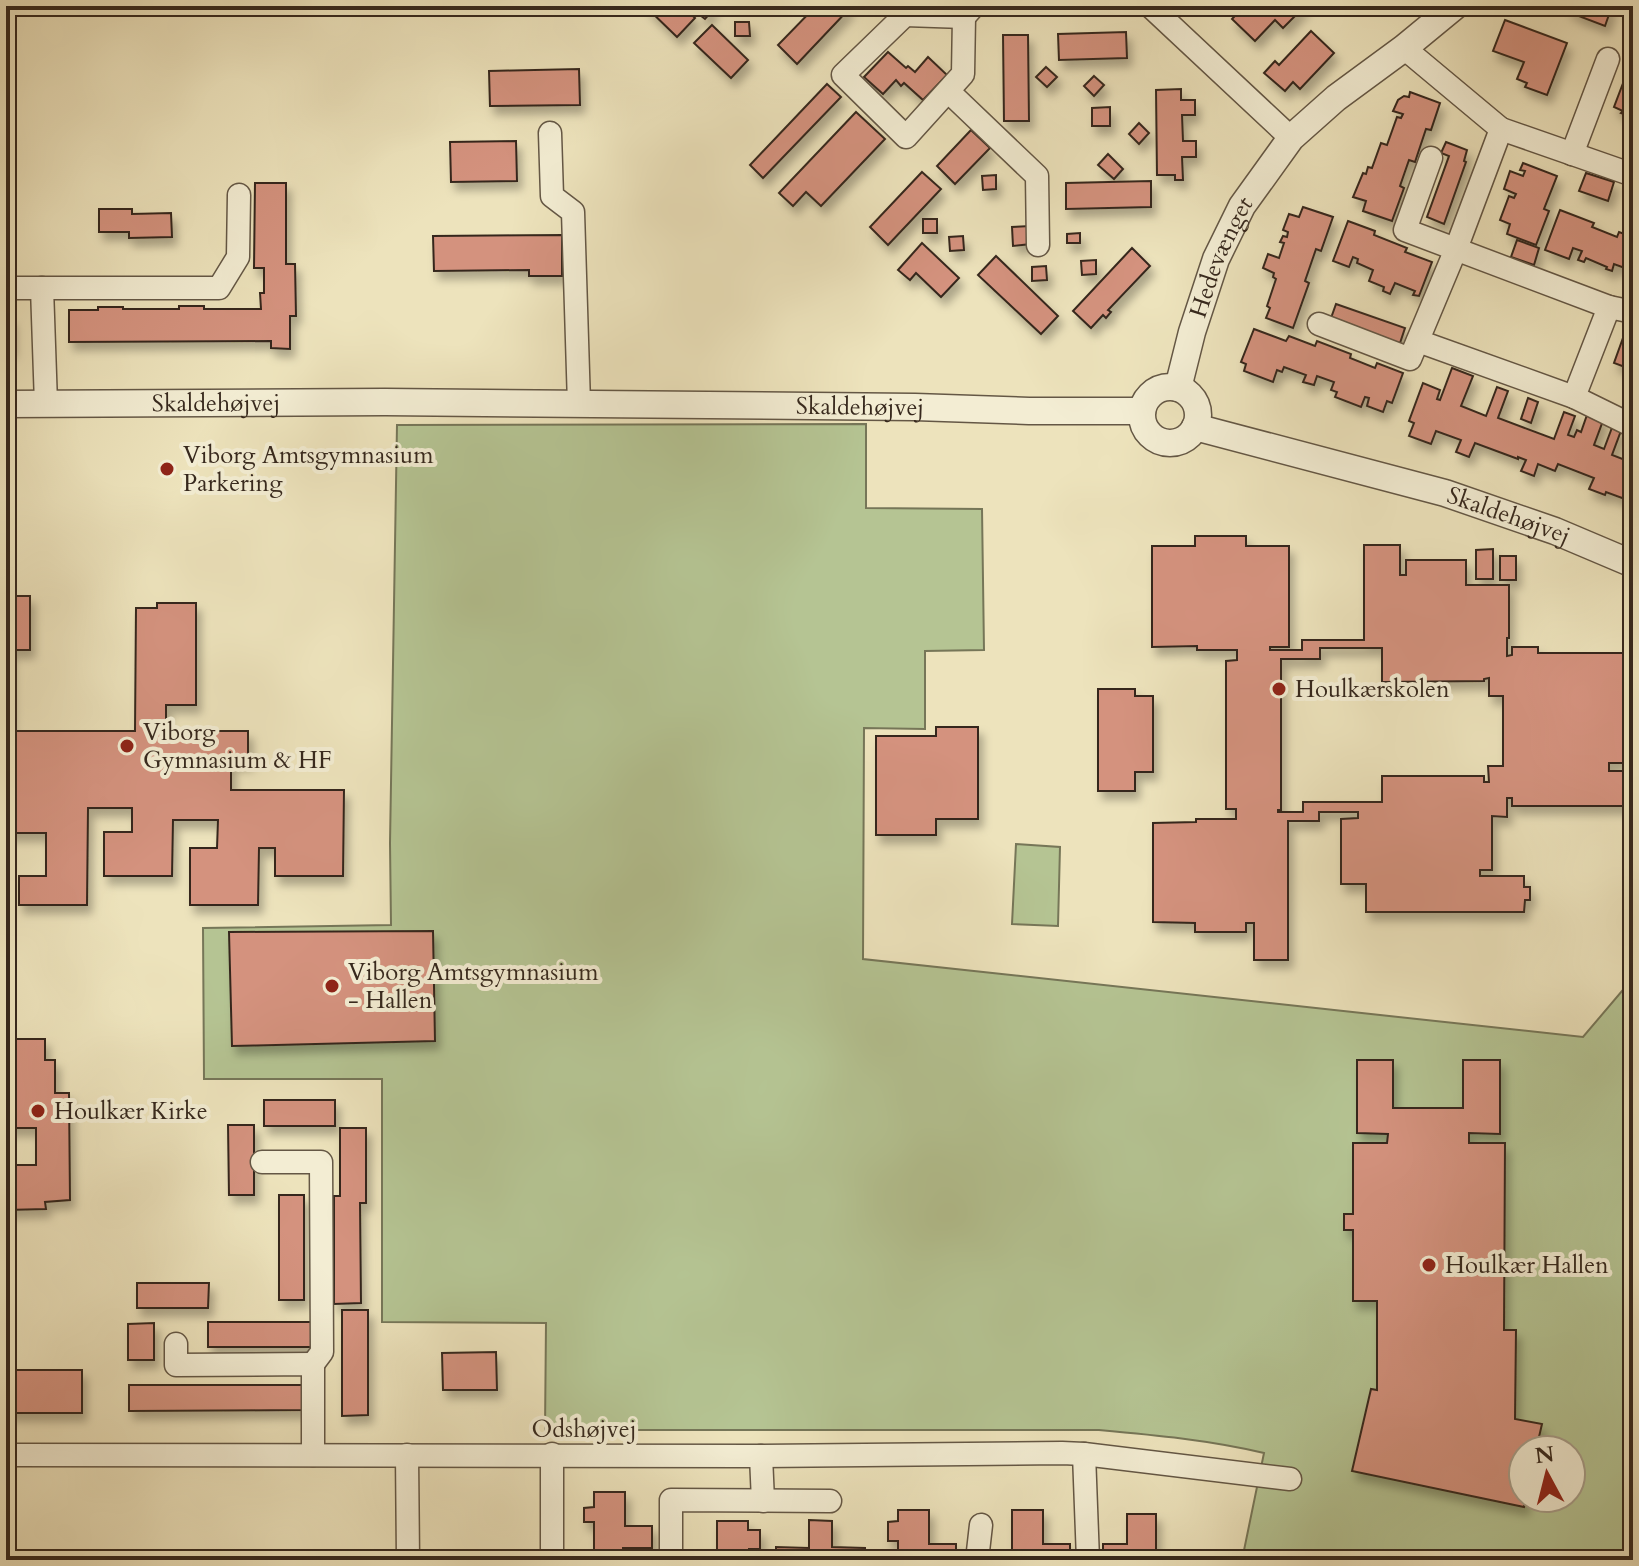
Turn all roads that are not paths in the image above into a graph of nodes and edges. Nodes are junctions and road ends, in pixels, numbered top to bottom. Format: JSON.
{"nodes":[{"id":1,"x":1150,"y":6,"type":"edge"},
{"id":2,"x":1455,"y":6,"type":"edge"},
{"id":3,"x":900,"y":10,"type":"edge"},
{"id":4,"x":969,"y":11,"type":"edge"},
{"id":5,"x":1404,"y":48,"type":"junction"},
{"id":6,"x":1608,"y":59,"type":"dead end"},
{"id":7,"x":948,"y":91,"type":"junction"},
{"id":8,"x":1501,"y":129,"type":"junction"},
{"id":9,"x":550,"y":133,"type":"dead end"},
{"id":10,"x":1291,"y":138,"type":"junction"},
{"id":11,"x":1572,"y":154,"type":"junction"},
{"id":12,"x":1431,"y":158,"type":"dead end"},
{"id":13,"x":1633,"y":175,"type":"edge"},
{"id":14,"x":239,"y":195,"type":"dead end"},
{"id":15,"x":1038,"y":245,"type":"dead end"},
{"id":16,"x":1456,"y":249,"type":"junction"},
{"id":17,"x":6,"y":288,"type":"edge"},
{"id":18,"x":42,"y":288,"type":"junction"},
{"id":19,"x":1609,"y":307,"type":"junction"},
{"id":20,"x":1633,"y":312,"type":"edge"},
{"id":21,"x":1319,"y":324,"type":"dead end"},
{"id":22,"x":1418,"y":341,"type":"junction"},
{"id":23,"x":1178,"y":388,"type":"junction"},
{"id":24,"x":1574,"y":397,"type":"junction"},
{"id":25,"x":6,"y":404,"type":"edge"},
{"id":26,"x":46,"y":404,"type":"junction"},
{"id":27,"x":579,"y":404,"type":"junction"},
{"id":28,"x":1142,"y":411,"type":"junction"},
{"id":29,"x":1633,"y":426,"type":"edge"},
{"id":30,"x":1195,"y":427,"type":"junction"},
{"id":31,"x":1633,"y":564,"type":"edge"},
{"id":32,"x":262,"y":1162,"type":"dead end"},
{"id":33,"x":176,"y":1344,"type":"dead end"},
{"id":34,"x":313,"y":1364,"type":"junction"},
{"id":35,"x":552,"y":1454,"type":"junction"},
{"id":36,"x":1084,"y":1454,"type":"junction"},
{"id":37,"x":6,"y":1455,"type":"edge"},
{"id":38,"x":313,"y":1455,"type":"junction"},
{"id":39,"x":407,"y":1455,"type":"junction"},
{"id":40,"x":761,"y":1456,"type":"junction"},
{"id":41,"x":1290,"y":1479,"type":"dead end"},
{"id":42,"x":763,"y":1501,"type":"junction"},
{"id":43,"x":830,"y":1501,"type":"dead end"},
{"id":44,"x":981,"y":1525,"type":"dead end"},
{"id":45,"x":408,"y":1560,"type":"edge"},
{"id":46,"x":552,"y":1560,"type":"edge"},
{"id":47,"x":671,"y":1560,"type":"edge"},
{"id":48,"x":977,"y":1560,"type":"edge"},
{"id":49,"x":1088,"y":1560,"type":"edge"}],
"edges":[{"from":1,"to":10,"type":"street"},
{"from":2,"to":5,"type":"street","name":"Hedevænget"},
{"from":3,"to":4,"type":"street"},
{"from":3,"to":7,"type":"street"},
{"from":4,"to":7,"type":"street"},
{"from":5,"to":8,"type":"street"},
{"from":5,"to":10,"type":"street","name":"Hedevænget"},
{"from":6,"to":11,"type":"street"},
{"from":7,"to":15,"type":"street"},
{"from":8,"to":11,"type":"street"},
{"from":8,"to":16,"type":"street"},
{"from":9,"to":27,"type":"street"},
{"from":10,"to":23,"type":"street","name":"Hedevænget"},
{"from":11,"to":13,"type":"street"},
{"from":12,"to":16,"type":"street"},
{"from":14,"to":18,"type":"street"},
{"from":16,"to":19,"type":"street"},
{"from":16,"to":22,"type":"street"},
{"from":17,"to":18,"type":"street"},
{"from":18,"to":26,"type":"street"},
{"from":19,"to":20,"type":"street"},
{"from":19,"to":24,"type":"street"},
{"from":21,"to":22,"type":"street"},
{"from":22,"to":24,"type":"street"},
{"from":23,"to":28,"type":"street"},
{"from":23,"to":30,"type":"street"},
{"from":24,"to":29,"type":"street"},
{"from":25,"to":26,"type":"street","name":"Skaldehøjvej"},
{"from":26,"to":27,"type":"street","name":"Skaldehøjvej"},
{"from":27,"to":28,"type":"street","name":"Skaldehøjvej"},
{"from":28,"to":30,"type":"street"},
{"from":30,"to":31,"type":"street","name":"Skaldehøjvej"},
{"from":32,"to":34,"type":"street"},
{"from":33,"to":34,"type":"street"},
{"from":34,"to":38,"type":"street"},
{"from":35,"to":39,"type":"street","name":"Odshøjvej"},
{"from":35,"to":40,"type":"street","name":"Odshøjvej"},
{"from":35,"to":46,"type":"street"},
{"from":36,"to":40,"type":"street","name":"Odshøjvej"},
{"from":36,"to":41,"type":"street","name":"Odshøjvej"},
{"from":36,"to":49,"type":"street"},
{"from":37,"to":38,"type":"street","name":"Odshøjvej"},
{"from":38,"to":39,"type":"street","name":"Odshøjvej"},
{"from":39,"to":45,"type":"street"},
{"from":40,"to":42,"type":"street"},
{"from":42,"to":43,"type":"street"},
{"from":42,"to":47,"type":"street"},
{"from":44,"to":48,"type":"street"}]}
